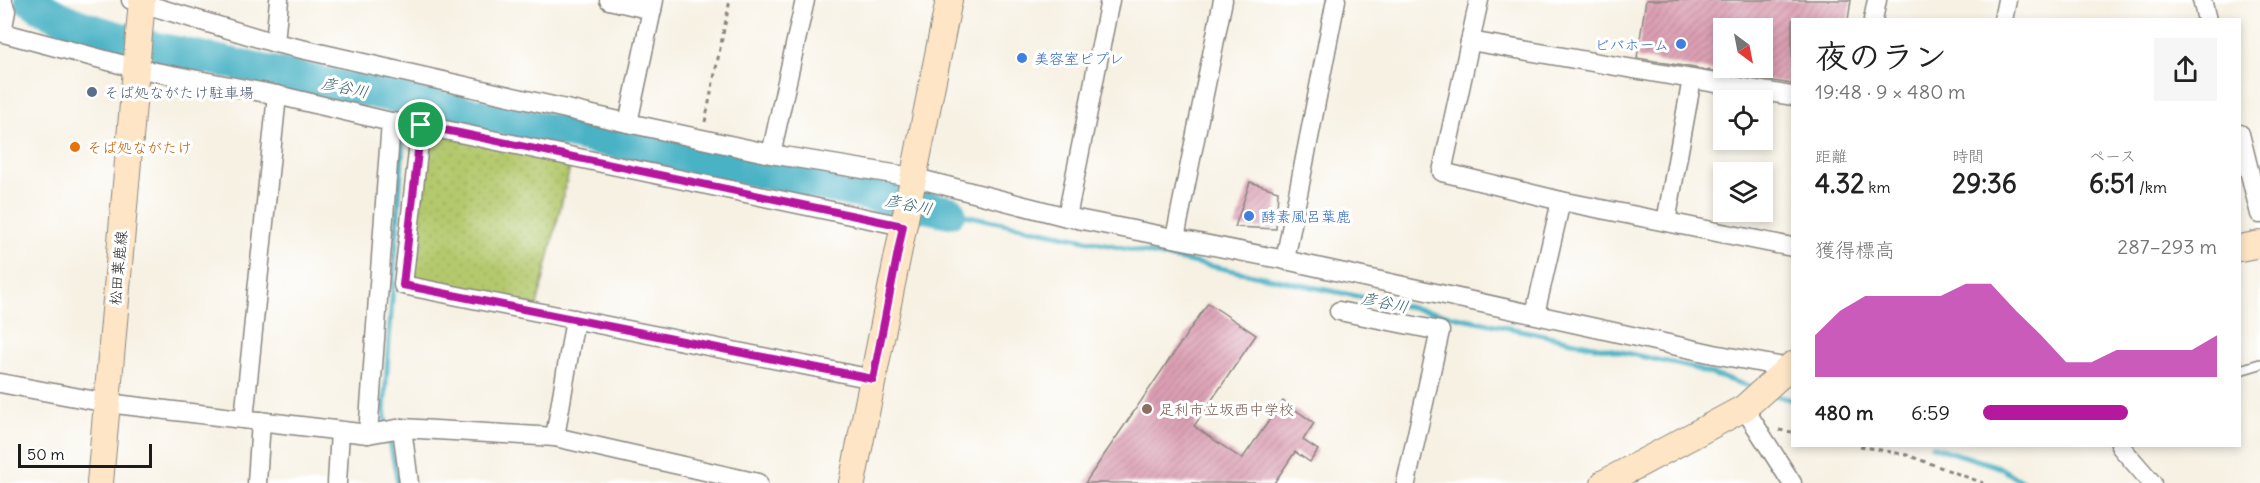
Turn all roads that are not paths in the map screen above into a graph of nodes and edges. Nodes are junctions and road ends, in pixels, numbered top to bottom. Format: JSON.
{"nodes":[{"id":1,"x":2,"y":0,"type":"edge"},
{"id":2,"x":279,"y":0,"type":"edge"},
{"id":3,"x":609,"y":0,"type":"edge"},
{"id":4,"x":806,"y":0,"type":"edge"},
{"id":5,"x":949,"y":0,"type":"edge"},
{"id":6,"x":1110,"y":0,"type":"edge"},
{"id":7,"x":1223,"y":0,"type":"edge"},
{"id":8,"x":1336,"y":0,"type":"edge"},
{"id":9,"x":1479,"y":0,"type":"edge"},
{"id":10,"x":1877,"y":0,"type":"edge"},
{"id":11,"x":2007,"y":0,"type":"edge"},
{"id":12,"x":2202,"y":0,"type":"edge"},
{"id":13,"x":138,"y":5,"type":"edge"},
{"id":14,"x":653,"y":5,"type":"edge"},
{"id":15,"x":1873,"y":18,"type":"edge"},
{"id":16,"x":2002,"y":18,"type":"edge"},
{"id":17,"x":2206,"y":18,"type":"edge"},
{"id":18,"x":1,"y":32,"type":"edge"},
{"id":19,"x":1470,"y":41,"type":"junction"},
{"id":20,"x":275,"y":43,"type":"junction"},
{"id":21,"x":136,"y":60,"type":"junction"},
{"id":22,"x":1692,"y":79,"type":"junction"},
{"id":23,"x":277,"y":95,"type":"junction"},
{"id":24,"x":1791,"y":96,"type":"edge"},
{"id":25,"x":391,"y":122,"type":"junction"},
{"id":26,"x":628,"y":123,"type":"junction"},
{"id":27,"x":421,"y":125,"type":"junction"},
{"id":28,"x":2241,"y":138,"type":"edge"},
{"id":29,"x":771,"y":154,"type":"junction"},
{"id":30,"x":911,"y":182,"type":"junction"},
{"id":31,"x":1561,"y":201,"type":"junction"},
{"id":32,"x":2260,"y":214,"type":"edge"},
{"id":33,"x":1067,"y":217,"type":"junction"},
{"id":34,"x":904,"y":220,"type":"junction"},
{"id":35,"x":1666,"y":222,"type":"junction"},
{"id":36,"x":1175,"y":238,"type":"junction"},
{"id":37,"x":2260,"y":244,"type":"edge"},
{"id":38,"x":1791,"y":247,"type":"edge"},
{"id":39,"x":2241,"y":248,"type":"edge"},
{"id":40,"x":1285,"y":260,"type":"junction"},
{"id":41,"x":1339,"y":311,"type":"dead end"},
{"id":42,"x":1535,"y":314,"type":"junction"},
{"id":43,"x":575,"y":319,"type":"junction"},
{"id":44,"x":2260,"y":364,"type":"edge"},
{"id":45,"x":1786,"y":370,"type":"edge"},
{"id":46,"x":2241,"y":370,"type":"edge"},
{"id":47,"x":873,"y":379,"type":"junction"},
{"id":48,"x":0,"y":383,"type":"edge"},
{"id":49,"x":107,"y":403,"type":"junction"},
{"id":50,"x":1748,"y":405,"type":"junction"},
{"id":51,"x":252,"y":420,"type":"junction"},
{"id":52,"x":402,"y":428,"type":"junction"},
{"id":53,"x":340,"y":431,"type":"junction"},
{"id":54,"x":368,"y":434,"type":"junction"},
{"id":55,"x":555,"y":437,"type":"junction"},
{"id":56,"x":2128,"y":448,"type":"edge"},
{"id":57,"x":1615,"y":480,"type":"edge"},
{"id":58,"x":100,"y":483,"type":"edge"},
{"id":59,"x":257,"y":483,"type":"edge"},
{"id":60,"x":337,"y":483,"type":"edge"},
{"id":61,"x":409,"y":483,"type":"edge"},
{"id":62,"x":758,"y":483,"type":"edge"},
{"id":63,"x":852,"y":483,"type":"edge"},
{"id":64,"x":1406,"y":483,"type":"edge"},
{"id":65,"x":1792,"y":483,"type":"edge"},
{"id":66,"x":2152,"y":483,"type":"edge"}],
"edges":[{"from":1,"to":18,"type":"street"},
{"from":2,"to":20,"type":"street"},
{"from":3,"to":14,"type":"street"},
{"from":4,"to":29,"type":"street"},
{"from":5,"to":30,"type":"street"},
{"from":6,"to":33,"type":"street"},
{"from":7,"to":36,"type":"street"},
{"from":8,"to":40,"type":"street"},
{"from":9,"to":19,"type":"street"},
{"from":10,"to":15,"type":"street"},
{"from":11,"to":16,"type":"street"},
{"from":12,"to":17,"type":"street"},
{"from":13,"to":20,"type":"street"},
{"from":13,"to":21,"type":"street","name":"松田葉鹿線"},
{"from":14,"to":26,"type":"street"},
{"from":18,"to":21,"type":"street"},
{"from":19,"to":22,"type":"street"},
{"from":19,"to":31,"type":"street"},
{"from":20,"to":26,"type":"street"},
{"from":21,"to":23,"type":"street"},
{"from":21,"to":49,"type":"street","name":"松田葉鹿線"},
{"from":22,"to":24,"type":"street"},
{"from":22,"to":35,"type":"street"},
{"from":23,"to":25,"type":"street"},
{"from":23,"to":51,"type":"street"},
{"from":25,"to":27,"type":"street"},
{"from":25,"to":54,"type":"street"},
{"from":26,"to":29,"type":"street"},
{"from":27,"to":34,"type":"street"},
{"from":27,"to":43,"type":"street"},
{"from":28,"to":32,"type":"street"},
{"from":29,"to":30,"type":"street"},
{"from":30,"to":33,"type":"street"},
{"from":30,"to":34,"type":"street"},
{"from":31,"to":35,"type":"street"},
{"from":31,"to":42,"type":"street"},
{"from":33,"to":36,"type":"street"},
{"from":34,"to":47,"type":"street"},
{"from":35,"to":38,"type":"street"},
{"from":36,"to":40,"type":"street"},
{"from":37,"to":39,"type":"street"},
{"from":40,"to":42,"type":"street"},
{"from":41,"to":64,"type":"street"},
{"from":42,"to":45,"type":"street"},
{"from":43,"to":47,"type":"street"},
{"from":43,"to":55,"type":"street"},
{"from":44,"to":46,"type":"lane"},
{"from":45,"to":50,"type":"street"},
{"from":47,"to":63,"type":"street"},
{"from":48,"to":49,"type":"street"},
{"from":49,"to":51,"type":"street"},
{"from":49,"to":58,"type":"street","name":"松田葉鹿線"},
{"from":50,"to":57,"type":"street"},
{"from":50,"to":65,"type":"street"},
{"from":51,"to":53,"type":"street"},
{"from":51,"to":59,"type":"street"},
{"from":52,"to":54,"type":"street"},
{"from":52,"to":55,"type":"street"},
{"from":52,"to":61,"type":"street"},
{"from":53,"to":54,"type":"street"},
{"from":53,"to":60,"type":"street"},
{"from":55,"to":62,"type":"street"},
{"from":56,"to":66,"type":"street"}]}
